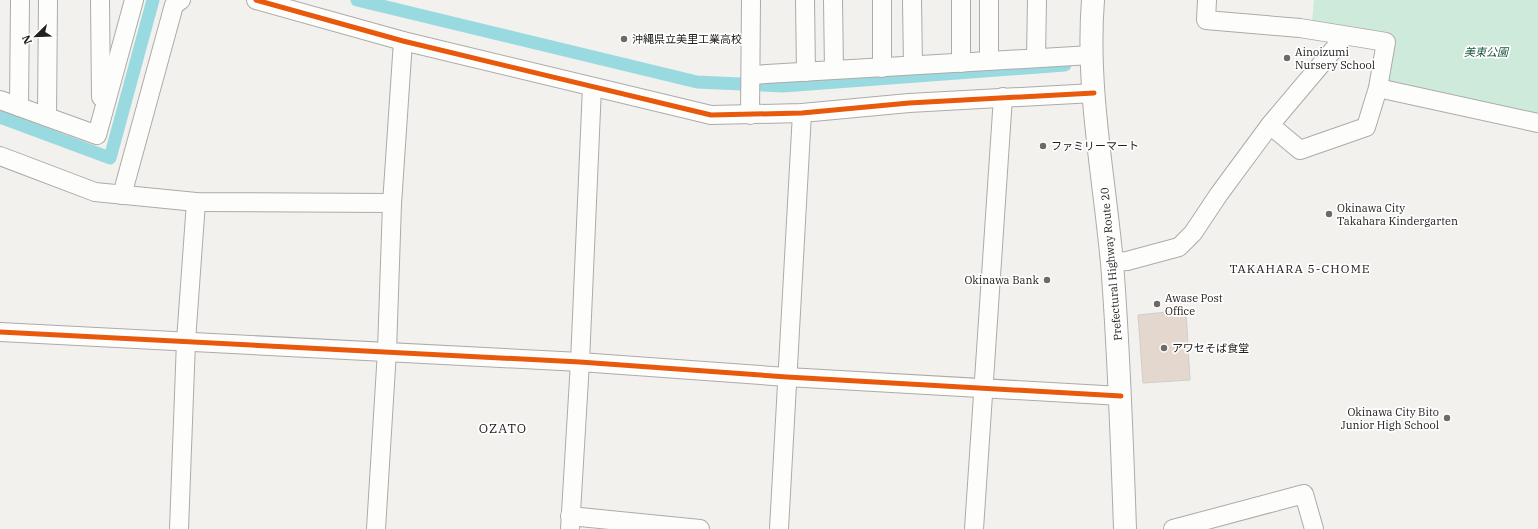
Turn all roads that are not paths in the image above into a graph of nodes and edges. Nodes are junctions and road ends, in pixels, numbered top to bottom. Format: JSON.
{"nodes":[{"id":1,"x":20,"y":0,"type":"edge"},
{"id":2,"x":48,"y":0,"type":"edge"},
{"id":3,"x":100,"y":0,"type":"edge"},
{"id":4,"x":181,"y":0,"type":"edge"},
{"id":5,"x":256,"y":0,"type":"edge"},
{"id":6,"x":751,"y":0,"type":"edge"},
{"id":7,"x":806,"y":0,"type":"edge"},
{"id":8,"x":833,"y":0,"type":"edge"},
{"id":9,"x":882,"y":0,"type":"edge"},
{"id":10,"x":912,"y":0,"type":"edge"},
{"id":11,"x":961,"y":0,"type":"edge"},
{"id":12,"x":989,"y":0,"type":"edge"},
{"id":13,"x":1037,"y":0,"type":"edge"},
{"id":14,"x":1093,"y":0,"type":"edge"},
{"id":15,"x":1207,"y":0,"type":"edge"},
{"id":16,"x":133,"y":1,"type":"edge"},
{"id":17,"x":1345,"y":36,"type":"junction"},
{"id":18,"x":403,"y":41,"type":"junction"},
{"id":19,"x":1090,"y":55,"type":"junction"},
{"id":20,"x":1036,"y":58,"type":"junction"},
{"id":21,"x":989,"y":61,"type":"junction"},
{"id":22,"x":961,"y":63,"type":"junction"},
{"id":23,"x":913,"y":65,"type":"junction"},
{"id":24,"x":882,"y":68,"type":"junction"},
{"id":25,"x":834,"y":70,"type":"junction"},
{"id":26,"x":806,"y":72,"type":"junction"},
{"id":27,"x":751,"y":75,"type":"junction"},
{"id":28,"x":592,"y":87,"type":"junction"},
{"id":29,"x":1378,"y":88,"type":"junction"},
{"id":30,"x":1094,"y":93,"type":"junction"},
{"id":31,"x":1003,"y":97,"type":"junction"},
{"id":32,"x":0,"y":100,"type":"edge"},
{"id":33,"x":19,"y":107,"type":"junction"},
{"id":34,"x":802,"y":112,"type":"junction"},
{"id":35,"x":750,"y":115,"type":"junction"},
{"id":36,"x":47,"y":117,"type":"junction"},
{"id":37,"x":102,"y":118,"type":"junction"},
{"id":38,"x":1538,"y":123,"type":"edge"},
{"id":39,"x":1270,"y":125,"type":"junction"},
{"id":40,"x":0,"y":156,"type":"edge"},
{"id":41,"x":122,"y":194,"type":"junction"},
{"id":42,"x":196,"y":202,"type":"junction"},
{"id":43,"x":392,"y":203,"type":"junction"},
{"id":44,"x":1112,"y":262,"type":"junction"},
{"id":45,"x":0,"y":332,"type":"edge"},
{"id":46,"x":186,"y":341,"type":"junction"},
{"id":47,"x":387,"y":351,"type":"junction"},
{"id":48,"x":580,"y":362,"type":"junction"},
{"id":49,"x":787,"y":377,"type":"junction"},
{"id":50,"x":984,"y":388,"type":"junction"},
{"id":51,"x":1121,"y":396,"type":"junction"},
{"id":52,"x":570,"y":523,"type":"edge"},
{"id":53,"x":179,"y":529,"type":"edge"},
{"id":54,"x":376,"y":529,"type":"edge"},
{"id":55,"x":700,"y":529,"type":"edge"},
{"id":56,"x":779,"y":529,"type":"edge"},
{"id":57,"x":974,"y":529,"type":"edge"},
{"id":58,"x":1125,"y":529,"type":"edge"},
{"id":59,"x":1173,"y":529,"type":"edge"},
{"id":60,"x":1314,"y":529,"type":"edge"}],
"edges":[{"from":1,"to":33,"type":"street"},
{"from":2,"to":36,"type":"street"},
{"from":3,"to":37,"type":"street"},
{"from":4,"to":41,"type":"street"},
{"from":5,"to":18,"type":"street"},
{"from":6,"to":27,"type":"street"},
{"from":7,"to":26,"type":"street"},
{"from":8,"to":25,"type":"street"},
{"from":9,"to":24,"type":"street"},
{"from":10,"to":23,"type":"street"},
{"from":11,"to":22,"type":"street"},
{"from":12,"to":21,"type":"street"},
{"from":13,"to":20,"type":"street"},
{"from":14,"to":19,"type":"main road","name":"Prefectural Highway Route 20"},
{"from":15,"to":17,"type":"street"},
{"from":16,"to":37,"type":"street"},
{"from":17,"to":29,"type":"street"},
{"from":17,"to":39,"type":"street"},
{"from":18,"to":28,"type":"street"},
{"from":18,"to":43,"type":"street"},
{"from":19,"to":20,"type":"street"},
{"from":19,"to":30,"type":"main road","name":"Prefectural Highway Route 20"},
{"from":20,"to":21,"type":"street"},
{"from":21,"to":22,"type":"street"},
{"from":22,"to":23,"type":"street"},
{"from":23,"to":24,"type":"street"},
{"from":24,"to":25,"type":"street"},
{"from":25,"to":26,"type":"street"},
{"from":26,"to":27,"type":"street"},
{"from":27,"to":35,"type":"street"},
{"from":28,"to":35,"type":"street"},
{"from":28,"to":48,"type":"street"},
{"from":29,"to":38,"type":"street"},
{"from":29,"to":39,"type":"street"},
{"from":30,"to":31,"type":"street"},
{"from":30,"to":44,"type":"main road","name":"Prefectural Highway Route 20"},
{"from":31,"to":34,"type":"street"},
{"from":31,"to":50,"type":"street"},
{"from":32,"to":33,"type":"street"},
{"from":33,"to":36,"type":"street"},
{"from":34,"to":35,"type":"street"},
{"from":34,"to":49,"type":"street"},
{"from":36,"to":37,"type":"street"},
{"from":39,"to":44,"type":"street"},
{"from":40,"to":41,"type":"street"},
{"from":41,"to":42,"type":"street"},
{"from":42,"to":43,"type":"street"},
{"from":42,"to":46,"type":"street"},
{"from":43,"to":47,"type":"street"},
{"from":44,"to":51,"type":"main road","name":"Prefectural Highway Route 20"},
{"from":45,"to":46,"type":"street"},
{"from":46,"to":47,"type":"street"},
{"from":46,"to":53,"type":"street"},
{"from":47,"to":48,"type":"street"},
{"from":47,"to":54,"type":"street"},
{"from":48,"to":49,"type":"street"},
{"from":48,"to":52,"type":"street"},
{"from":49,"to":50,"type":"street"},
{"from":49,"to":56,"type":"street"},
{"from":50,"to":51,"type":"street"},
{"from":50,"to":57,"type":"street"},
{"from":51,"to":58,"type":"main road","name":"Prefectural Highway Route 20"},
{"from":52,"to":55,"type":"street"},
{"from":59,"to":60,"type":"street"}]}
